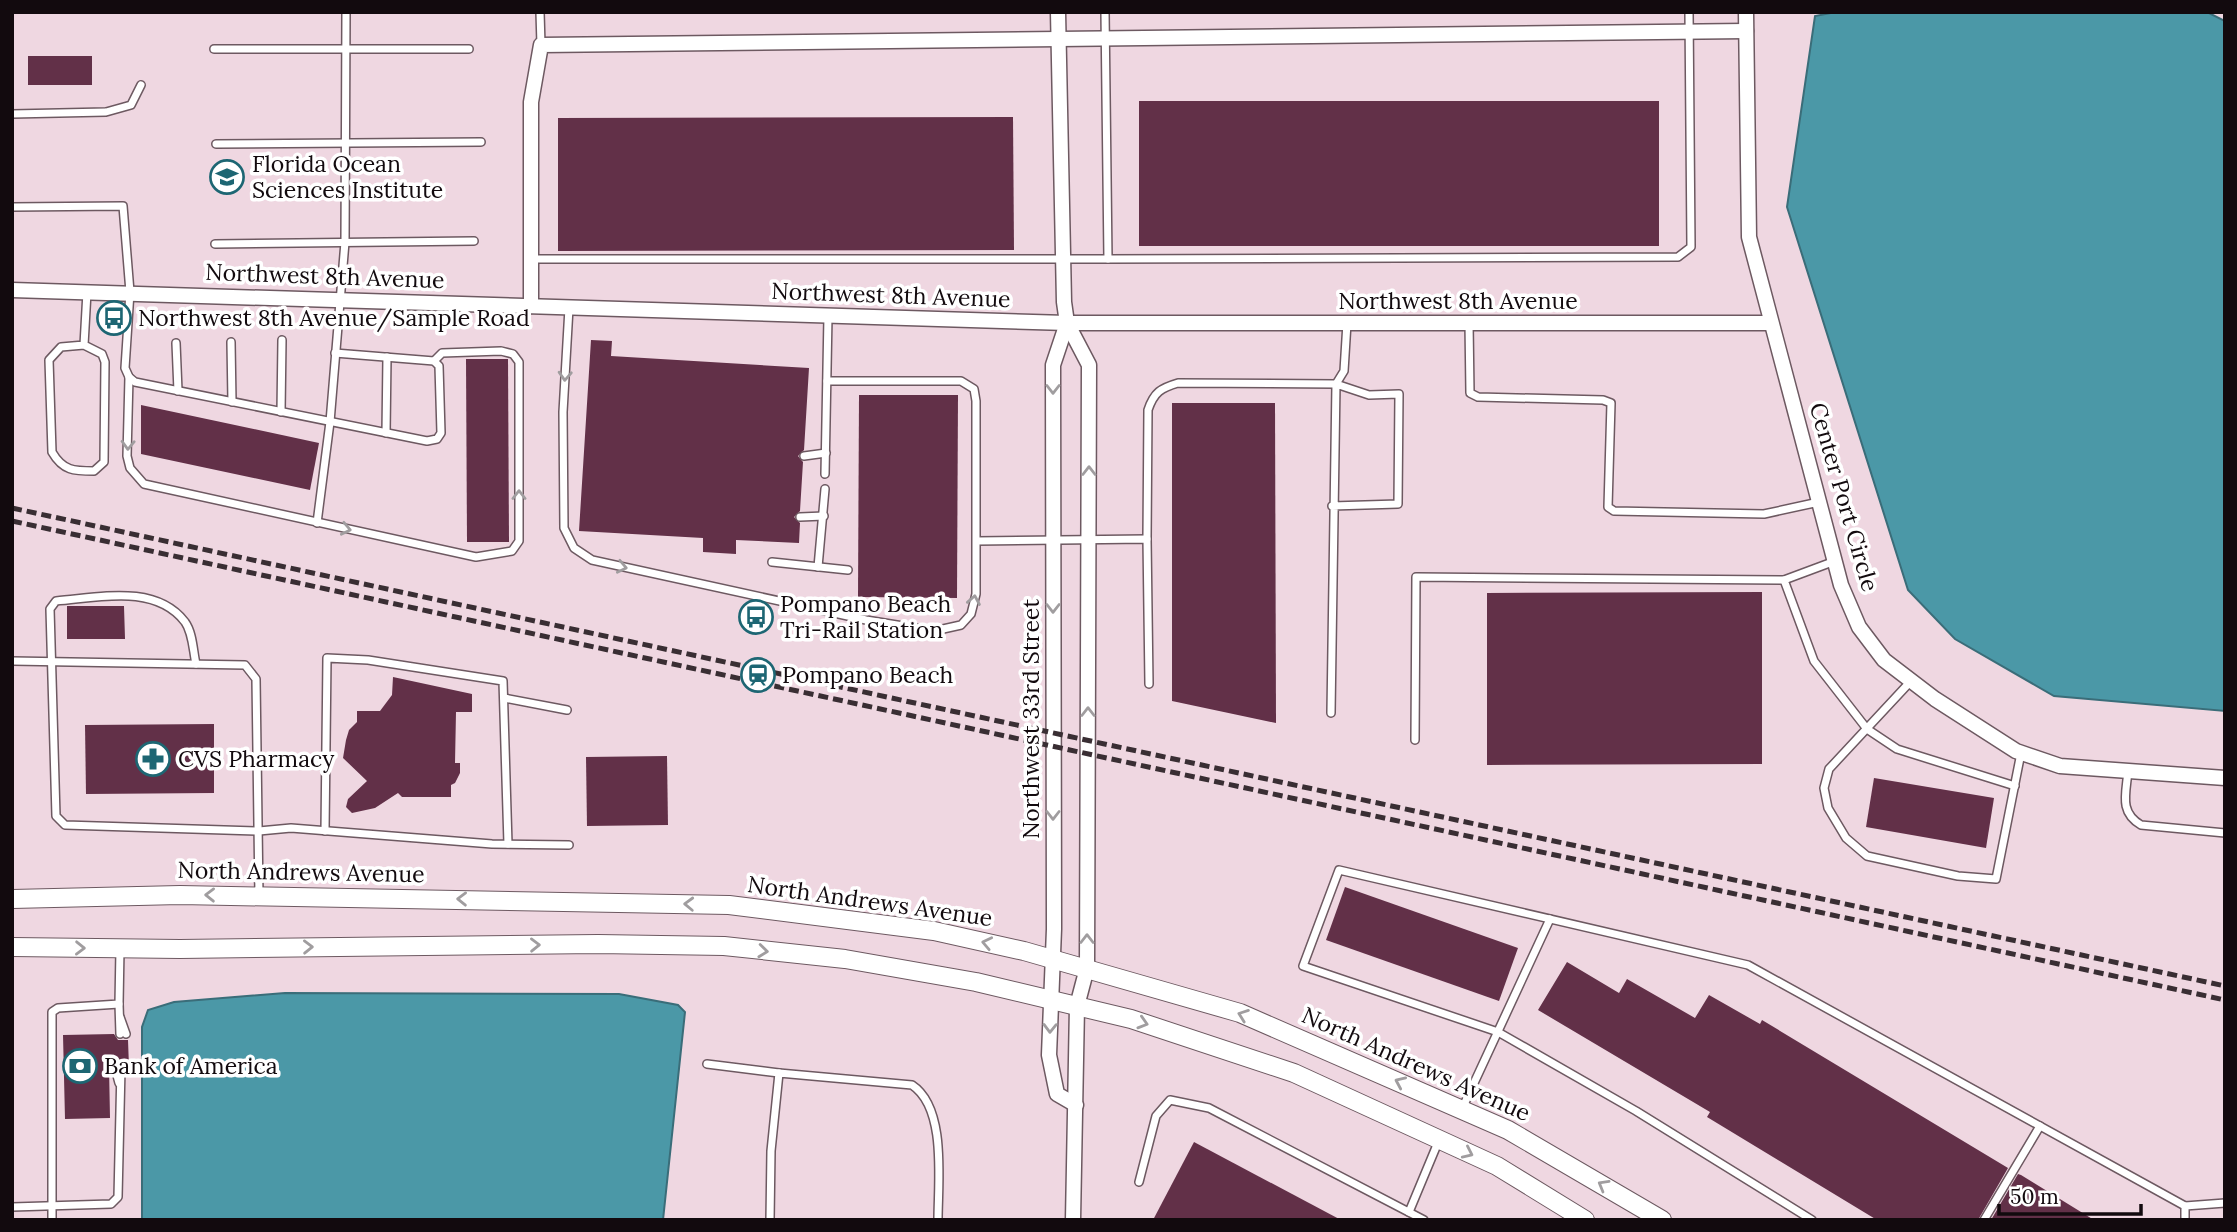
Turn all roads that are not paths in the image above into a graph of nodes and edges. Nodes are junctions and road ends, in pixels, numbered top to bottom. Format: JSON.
{"nodes":[{"id":1,"x":346,"y":12,"type":"edge"},
{"id":2,"x":540,"y":12,"type":"edge"},
{"id":3,"x":1058,"y":12,"type":"edge"},
{"id":4,"x":1105,"y":12,"type":"edge"},
{"id":5,"x":1689,"y":12,"type":"edge"},
{"id":6,"x":1746,"y":12,"type":"edge"},
{"id":7,"x":1689,"y":31,"type":"junction"},
{"id":8,"x":1746,"y":31,"type":"junction"},
{"id":9,"x":1105,"y":39,"type":"junction"},
{"id":10,"x":1057,"y":40,"type":"junction"},
{"id":11,"x":541,"y":45,"type":"junction"},
{"id":12,"x":214,"y":49,"type":"dead end"},
{"id":13,"x":469,"y":49,"type":"dead end"},
{"id":14,"x":346,"y":50,"type":"junction"},
{"id":15,"x":141,"y":85,"type":"dead end"},
{"id":16,"x":12,"y":114,"type":"edge"},
{"id":17,"x":481,"y":142,"type":"dead end"},
{"id":18,"x":216,"y":144,"type":"dead end"},
{"id":19,"x":345,"y":145,"type":"junction"},
{"id":20,"x":12,"y":207,"type":"edge"},
{"id":21,"x":474,"y":241,"type":"dead end"},
{"id":22,"x":345,"y":242,"type":"junction"},
{"id":23,"x":215,"y":244,"type":"dead end"},
{"id":24,"x":1108,"y":258,"type":"junction"},
{"id":25,"x":531,"y":259,"type":"junction"},
{"id":26,"x":1063,"y":261,"type":"junction"},
{"id":27,"x":12,"y":290,"type":"edge"},
{"id":28,"x":87,"y":292,"type":"junction"},
{"id":29,"x":130,"y":292,"type":"junction"},
{"id":30,"x":340,"y":300,"type":"junction"},
{"id":31,"x":531,"y":306,"type":"junction"},
{"id":32,"x":569,"y":307,"type":"junction"},
{"id":33,"x":828,"y":316,"type":"junction"},
{"id":34,"x":1067,"y":323,"type":"junction"},
{"id":35,"x":1347,"y":323,"type":"junction"},
{"id":36,"x":1469,"y":323,"type":"junction"},
{"id":37,"x":1769,"y":323,"type":"junction"},
{"id":38,"x":282,"y":340,"type":"dead end"},
{"id":39,"x":230,"y":342,"type":"dead end"},
{"id":40,"x":176,"y":343,"type":"dead end"},
{"id":41,"x":84,"y":345,"type":"junction"},
{"id":42,"x":335,"y":353,"type":"junction"},
{"id":43,"x":387,"y":357,"type":"junction"},
{"id":44,"x":434,"y":361,"type":"junction"},
{"id":45,"x":129,"y":377,"type":"junction"},
{"id":46,"x":827,"y":381,"type":"junction"},
{"id":47,"x":1336,"y":384,"type":"junction"},
{"id":48,"x":178,"y":391,"type":"junction"},
{"id":49,"x":232,"y":402,"type":"junction"},
{"id":50,"x":281,"y":412,"type":"junction"},
{"id":51,"x":330,"y":422,"type":"junction"},
{"id":52,"x":386,"y":433,"type":"junction"},
{"id":53,"x":826,"y":453,"type":"junction"},
{"id":54,"x":804,"y":456,"type":"dead end"},
{"id":55,"x":825,"y":474,"type":"dead end"},
{"id":56,"x":825,"y":489,"type":"dead end"},
{"id":57,"x":1819,"y":501,"type":"junction"},
{"id":58,"x":1332,"y":506,"type":"junction"},
{"id":59,"x":824,"y":516,"type":"junction"},
{"id":60,"x":800,"y":517,"type":"dead end"},
{"id":61,"x":317,"y":523,"type":"junction"},
{"id":62,"x":1089,"y":539,"type":"junction"},
{"id":63,"x":1147,"y":539,"type":"junction"},
{"id":64,"x":1054,"y":540,"type":"junction"},
{"id":65,"x":977,"y":541,"type":"junction"},
{"id":66,"x":1835,"y":561,"type":"junction"},
{"id":67,"x":772,"y":562,"type":"dead end"},
{"id":68,"x":818,"y":567,"type":"junction"},
{"id":69,"x":849,"y":570,"type":"dead end"},
{"id":70,"x":1784,"y":580,"type":"junction"},
{"id":71,"x":12,"y":661,"type":"edge"},
{"id":72,"x":51,"y":662,"type":"junction"},
{"id":73,"x":196,"y":664,"type":"junction"},
{"id":74,"x":1911,"y":681,"type":"junction"},
{"id":75,"x":1149,"y":684,"type":"dead end"},
{"id":76,"x":503,"y":698,"type":"junction"},
{"id":77,"x":567,"y":710,"type":"dead end"},
{"id":78,"x":1331,"y":713,"type":"dead end"},
{"id":79,"x":1867,"y":729,"type":"junction"},
{"id":80,"x":1415,"y":740,"type":"dead end"},
{"id":81,"x":2021,"y":753,"type":"junction"},
{"id":82,"x":2128,"y":771,"type":"junction"},
{"id":83,"x":2225,"y":778,"type":"edge"},
{"id":84,"x":2015,"y":786,"type":"junction"},
{"id":85,"x":259,"y":831,"type":"junction"},
{"id":86,"x":325,"y":831,"type":"junction"},
{"id":87,"x":2225,"y":833,"type":"edge"},
{"id":88,"x":508,"y":844,"type":"junction"},
{"id":89,"x":569,"y":845,"type":"dead end"},
{"id":90,"x":259,"y":896,"type":"junction"},
{"id":91,"x":12,"y":899,"type":"edge"},
{"id":92,"x":1550,"y":919,"type":"junction"},
{"id":93,"x":12,"y":947,"type":"edge"},
{"id":94,"x":120,"y":948,"type":"junction"},
{"id":95,"x":1053,"y":960,"type":"junction"},
{"id":96,"x":1087,"y":968,"type":"junction"},
{"id":97,"x":1050,"y":1000,"type":"junction"},
{"id":98,"x":119,"y":1004,"type":"junction"},
{"id":99,"x":1077,"y":1006,"type":"junction"},
{"id":100,"x":1498,"y":1032,"type":"junction"},
{"id":101,"x":120,"y":1034,"type":"dead end"},
{"id":102,"x":708,"y":1064,"type":"dead end"},
{"id":103,"x":121,"y":1068,"type":"dead end"},
{"id":104,"x":779,"y":1073,"type":"junction"},
{"id":105,"x":1076,"y":1105,"type":"junction"},
{"id":106,"x":1462,"y":1110,"type":"junction"},
{"id":107,"x":2040,"y":1126,"type":"junction"},
{"id":108,"x":1439,"y":1140,"type":"junction"},
{"id":109,"x":1139,"y":1182,"type":"dead end"},
{"id":110,"x":2225,"y":1203,"type":"edge"},
{"id":111,"x":2185,"y":1206,"type":"junction"},
{"id":112,"x":52,"y":1207,"type":"junction"},
{"id":113,"x":12,"y":1208,"type":"edge"},
{"id":114,"x":1409,"y":1212,"type":"junction"},
{"id":115,"x":52,"y":1220,"type":"edge"},
{"id":116,"x":770,"y":1220,"type":"edge"},
{"id":117,"x":938,"y":1220,"type":"edge"},
{"id":118,"x":1073,"y":1220,"type":"edge"},
{"id":119,"x":1424,"y":1220,"type":"edge"},
{"id":120,"x":1585,"y":1220,"type":"edge"},
{"id":121,"x":1662,"y":1220,"type":"edge"},
{"id":122,"x":1812,"y":1220,"type":"edge"},
{"id":123,"x":1984,"y":1220,"type":"edge"},
{"id":124,"x":2185,"y":1220,"type":"edge"}],
"edges":[{"from":1,"to":14,"type":"lane"},
{"from":2,"to":11,"type":"lane"},
{"from":3,"to":10,"type":"street","name":"Northwest 33rd Street"},
{"from":4,"to":9,"type":"lane"},
{"from":5,"to":7,"type":"lane"},
{"from":6,"to":8,"type":"street","name":"Center Port Circle"},
{"from":7,"to":8,"type":"street"},
{"from":7,"to":9,"type":"street"},
{"from":7,"to":24,"type":"lane"},
{"from":8,"to":37,"type":"street","name":"Center Port Circle"},
{"from":9,"to":10,"type":"street"},
{"from":9,"to":24,"type":"lane"},
{"from":10,"to":11,"type":"street"},
{"from":10,"to":26,"type":"street","name":"Northwest 33rd Street"},
{"from":11,"to":25,"type":"street"},
{"from":12,"to":14,"type":"lane"},
{"from":13,"to":14,"type":"lane"},
{"from":14,"to":19,"type":"lane"},
{"from":15,"to":16,"type":"lane"},
{"from":17,"to":19,"type":"lane"},
{"from":18,"to":19,"type":"lane"},
{"from":19,"to":22,"type":"lane"},
{"from":20,"to":29,"type":"lane"},
{"from":21,"to":22,"type":"lane"},
{"from":22,"to":23,"type":"lane"},
{"from":22,"to":30,"type":"lane"},
{"from":24,"to":26,"type":"lane"},
{"from":25,"to":26,"type":"lane"},
{"from":25,"to":31,"type":"street"},
{"from":26,"to":34,"type":"street","name":"Northwest 33rd Street"},
{"from":27,"to":28,"type":"street","name":"Northwest 8th Avenue"},
{"from":28,"to":29,"type":"street","name":"Northwest 8th Avenue"},
{"from":28,"to":41,"type":"lane"},
{"from":29,"to":30,"type":"street","name":"Northwest 8th Avenue"},
{"from":29,"to":45,"type":"lane"},
{"from":30,"to":31,"type":"street","name":"Northwest 8th Avenue"},
{"from":30,"to":42,"type":"lane"},
{"from":31,"to":32,"type":"street","name":"Northwest 8th Avenue"},
{"from":32,"to":33,"type":"street","name":"Northwest 8th Avenue"},
{"from":32,"to":65,"type":"lane","one_way":true},
{"from":33,"to":34,"type":"street","name":"Northwest 8th Avenue"},
{"from":33,"to":46,"type":"lane"},
{"from":34,"to":35,"type":"street","name":"Northwest 8th Avenue"},
{"from":62,"to":34,"type":"street","name":"Northwest 33rd Street","one_way":true},
{"from":34,"to":64,"type":"street","name":"Northwest 33rd Street","one_way":true},
{"from":35,"to":36,"type":"street","name":"Northwest 8th Avenue"},
{"from":35,"to":47,"type":"lane"},
{"from":36,"to":37,"type":"street","name":"Northwest 8th Avenue"},
{"from":36,"to":57,"type":"lane"},
{"from":37,"to":57,"type":"street","name":"Center Port Circle"},
{"from":38,"to":50,"type":"lane"},
{"from":39,"to":49,"type":"lane"},
{"from":40,"to":48,"type":"lane"},
{"from":41,"to":41,"type":"lane"},
{"from":42,"to":43,"type":"lane"},
{"from":42,"to":51,"type":"lane"},
{"from":43,"to":44,"type":"lane"},
{"from":43,"to":52,"type":"lane"},
{"from":44,"to":52,"type":"lane"},
{"from":61,"to":44,"type":"lane","one_way":true},
{"from":45,"to":48,"type":"lane"},
{"from":45,"to":61,"type":"lane","one_way":true},
{"from":46,"to":53,"type":"lane"},
{"from":46,"to":65,"type":"lane"},
{"from":47,"to":58,"type":"lane"},
{"from":47,"to":58,"type":"lane"},
{"from":47,"to":63,"type":"lane"},
{"from":48,"to":49,"type":"lane"},
{"from":49,"to":50,"type":"lane"},
{"from":50,"to":51,"type":"lane"},
{"from":51,"to":52,"type":"lane"},
{"from":51,"to":61,"type":"lane"},
{"from":53,"to":54,"type":"lane"},
{"from":53,"to":55,"type":"lane"},
{"from":56,"to":59,"type":"lane"},
{"from":57,"to":66,"type":"street","name":"Center Port Circle"},
{"from":58,"to":78,"type":"lane"},
{"from":59,"to":60,"type":"lane"},
{"from":59,"to":68,"type":"lane"},
{"from":62,"to":63,"type":"lane"},
{"from":62,"to":64,"type":"lane"},
{"from":96,"to":62,"type":"street","name":"Northwest 33rd Street","one_way":true},
{"from":63,"to":75,"type":"lane"},
{"from":64,"to":65,"type":"lane"},
{"from":64,"to":95,"type":"street","name":"Northwest 33rd Street","one_way":true},
{"from":66,"to":70,"type":"lane"},
{"from":66,"to":74,"type":"street","name":"Center Port Circle"},
{"from":67,"to":68,"type":"lane"},
{"from":68,"to":69,"type":"lane"},
{"from":70,"to":79,"type":"lane"},
{"from":70,"to":80,"type":"lane"},
{"from":71,"to":72,"type":"lane"},
{"from":72,"to":73,"type":"lane"},
{"from":72,"to":73,"type":"lane"},
{"from":72,"to":85,"type":"lane"},
{"from":73,"to":85,"type":"lane"},
{"from":74,"to":79,"type":"lane"},
{"from":74,"to":81,"type":"street","name":"Center Port Circle"},
{"from":76,"to":77,"type":"lane"},
{"from":76,"to":86,"type":"lane"},
{"from":76,"to":88,"type":"lane"},
{"from":79,"to":84,"type":"lane"},
{"from":79,"to":84,"type":"lane"},
{"from":81,"to":82,"type":"street","name":"Center Port Circle"},
{"from":81,"to":84,"type":"lane"},
{"from":82,"to":83,"type":"street","name":"Center Port Circle"},
{"from":82,"to":87,"type":"lane"},
{"from":85,"to":86,"type":"lane"},
{"from":85,"to":90,"type":"lane"},
{"from":86,"to":88,"type":"lane"},
{"from":88,"to":89,"type":"lane"},
{"from":90,"to":91,"type":"street","name":"North Andrews Avenue","one_way":true},
{"from":95,"to":90,"type":"street","name":"North Andrews Avenue","one_way":true},
{"from":92,"to":100,"type":"lane"},
{"from":92,"to":100,"type":"lane"},
{"from":92,"to":107,"type":"lane"},
{"from":93,"to":94,"type":"street","one_way":true},
{"from":94,"to":97,"type":"street","one_way":true},
{"from":94,"to":98,"type":"lane"},
{"from":95,"to":96,"type":"street","name":"North Andrews Avenue"},
{"from":95,"to":97,"type":"street","name":"Northwest 33rd Street"},
{"from":96,"to":99,"type":"street","name":"Northwest 33rd Street"},
{"from":106,"to":96,"type":"street","name":"North Andrews Avenue","one_way":true},
{"from":97,"to":99,"type":"street"},
{"from":97,"to":105,"type":"street","name":"Northwest 33rd Street","one_way":true},
{"from":98,"to":101,"type":"lane"},
{"from":98,"to":112,"type":"lane"},
{"from":99,"to":105,"type":"street","name":"Northwest 33rd Street"},
{"from":99,"to":108,"type":"street","one_way":true},
{"from":100,"to":106,"type":"lane"},
{"from":100,"to":122,"type":"lane"},
{"from":102,"to":104,"type":"lane"},
{"from":103,"to":112,"type":"lane"},
{"from":104,"to":116,"type":"lane"},
{"from":104,"to":117,"type":"lane"},
{"from":105,"to":118,"type":"street","name":"Northwest 33rd Street"},
{"from":121,"to":106,"type":"street","name":"North Andrews Avenue","one_way":true},
{"from":107,"to":111,"type":"lane"},
{"from":107,"to":123,"type":"lane"},
{"from":108,"to":114,"type":"lane"},
{"from":108,"to":120,"type":"street","one_way":true},
{"from":109,"to":114,"type":"lane"},
{"from":110,"to":111,"type":"lane"},
{"from":111,"to":124,"type":"lane"},
{"from":112,"to":113,"type":"lane"},
{"from":112,"to":115,"type":"lane"},
{"from":114,"to":119,"type":"lane"}]}
